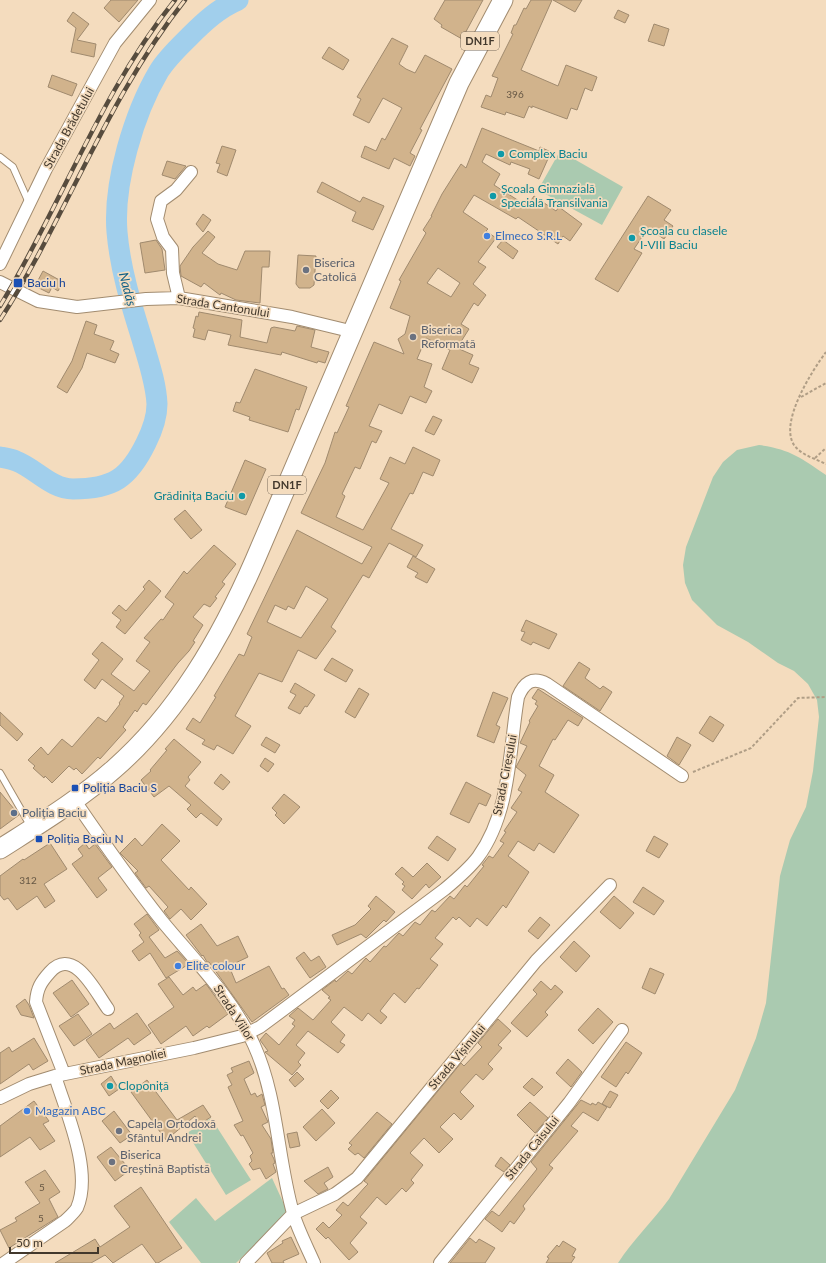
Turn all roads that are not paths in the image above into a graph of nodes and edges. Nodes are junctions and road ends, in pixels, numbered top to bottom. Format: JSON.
{"nodes":[{"id":1,"x":150,"y":0,"type":"edge"},
{"id":2,"x":503,"y":0,"type":"edge"},
{"id":3,"x":0,"y":157,"type":"edge"},
{"id":4,"x":191,"y":172,"type":"dead end"},
{"id":5,"x":30,"y":204,"type":"junction"},
{"id":6,"x":0,"y":264,"type":"edge"},
{"id":7,"x":0,"y":282,"type":"edge"},
{"id":8,"x":179,"y":298,"type":"junction"},
{"id":9,"x":354,"y":332,"type":"junction"},
{"id":10,"x":0,"y":773,"type":"edge"},
{"id":11,"x":682,"y":776,"type":"road end"},
{"id":12,"x":75,"y":801,"type":"junction"},
{"id":13,"x":32,"y":828,"type":"junction"},
{"id":14,"x":0,"y":849,"type":"edge"},
{"id":15,"x":610,"y":885,"type":"dead end"},
{"id":16,"x":108,"y":1009,"type":"dead end"},
{"id":17,"x":622,"y":1030,"type":"dead end"},
{"id":18,"x":249,"y":1034,"type":"junction"},
{"id":19,"x":59,"y":1075,"type":"junction"},
{"id":20,"x":0,"y":1098,"type":"edge"},
{"id":21,"x":293,"y":1214,"type":"junction"},
{"id":22,"x":12,"y":1261,"type":"edge"},
{"id":23,"x":246,"y":1263,"type":"edge"},
{"id":24,"x":314,"y":1263,"type":"edge"},
{"id":25,"x":440,"y":1263,"type":"edge"}],
"edges":[{"from":1,"to":5,"type":"street","name":"Strada Brădetului"},
{"from":2,"to":9,"type":"main road","number":"DN1F"},
{"from":3,"to":5,"type":"lane"},
{"from":4,"to":8,"type":"street"},
{"from":5,"to":6,"type":"street","name":"Strada Brădetului"},
{"from":7,"to":8,"type":"street","name":"Strada Cantonului"},
{"from":8,"to":9,"type":"street","name":"Strada Cantonului"},
{"from":9,"to":12,"type":"main road","number":"DN1F"},
{"from":10,"to":13,"type":"lane"},
{"from":11,"to":18,"type":"street","name":"Strada Cireșului"},
{"from":12,"to":13,"type":"main road","number":"DN1F"},
{"from":12,"to":18,"type":"street","name":"Strada Viilor"},
{"from":13,"to":14,"type":"main road","number":"DN1F"},
{"from":15,"to":21,"type":"street","name":"Strada Vișinului"},
{"from":16,"to":19,"type":"street"},
{"from":17,"to":25,"type":"street","name":"Strada Caisului"},
{"from":18,"to":19,"type":"street","name":"Strada Magnoliei"},
{"from":18,"to":21,"type":"street","name":"Strada Viilor"},
{"from":19,"to":20,"type":"street","name":"Strada Magnoliei"},
{"from":19,"to":22,"type":"street"},
{"from":21,"to":23,"type":"street"},
{"from":21,"to":24,"type":"street","name":"Strada Viilor"}]}
